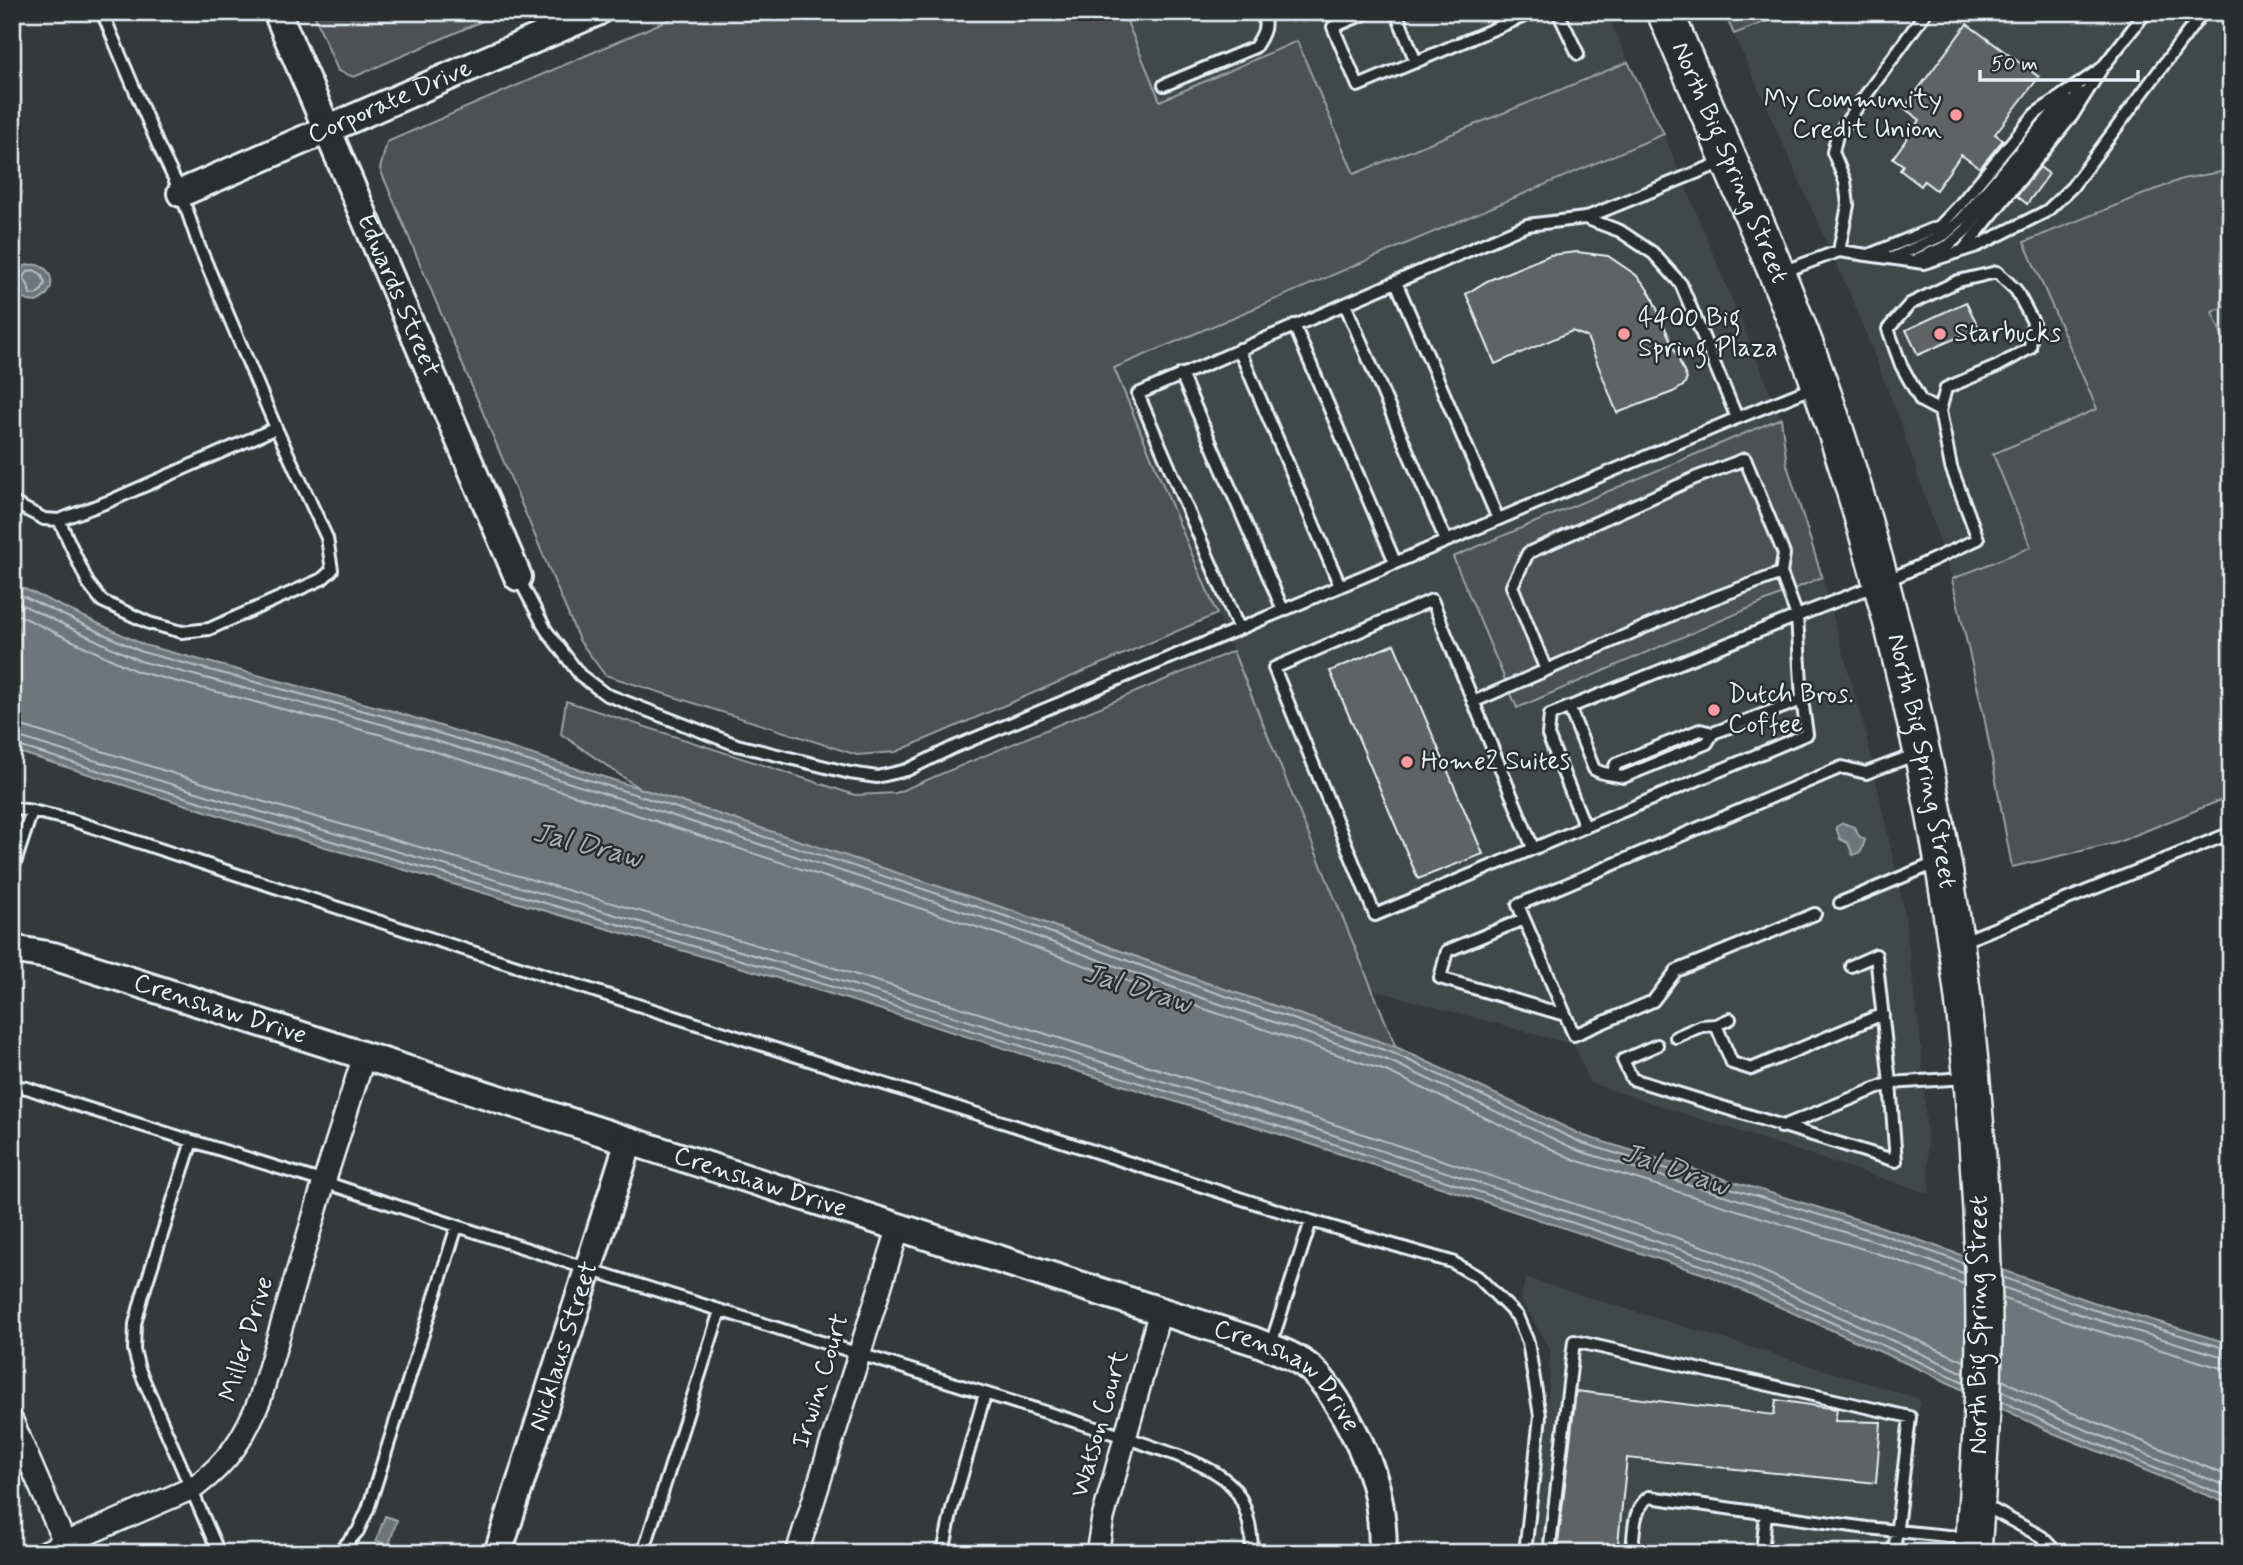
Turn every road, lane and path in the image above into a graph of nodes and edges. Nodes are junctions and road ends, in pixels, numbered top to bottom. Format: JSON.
{"nodes":[{"id":1,"x":102,"y":12,"type":"edge"},
{"id":2,"x":277,"y":12,"type":"edge"},
{"id":3,"x":597,"y":12,"type":"edge"},
{"id":4,"x":1262,"y":12,"type":"edge"},
{"id":5,"x":1369,"y":12,"type":"edge"},
{"id":6,"x":1396,"y":12,"type":"edge"},
{"id":7,"x":1534,"y":12,"type":"edge"},
{"id":8,"x":1558,"y":12,"type":"edge"},
{"id":9,"x":1665,"y":12,"type":"edge"},
{"id":10,"x":1926,"y":12,"type":"edge"},
{"id":11,"x":2146,"y":12,"type":"edge"},
{"id":12,"x":2203,"y":12,"type":"edge"},
{"id":13,"x":1578,"y":54,"type":"dead end"},
{"id":14,"x":1416,"y":62,"type":"junction"},
{"id":15,"x":2102,"y":68,"type":"junction"},
{"id":16,"x":1164,"y":85,"type":"dead end"},
{"id":17,"x":326,"y":129,"type":"junction"},
{"id":18,"x":1728,"y":160,"type":"junction"},
{"id":19,"x":181,"y":193,"type":"junction"},
{"id":20,"x":1584,"y":218,"type":"junction"},
{"id":21,"x":1964,"y":250,"type":"junction"},
{"id":22,"x":1839,"y":251,"type":"junction"},
{"id":23,"x":1869,"y":256,"type":"junction"},
{"id":24,"x":1890,"y":259,"type":"junction"},
{"id":25,"x":1912,"y":262,"type":"junction"},
{"id":26,"x":1776,"y":274,"type":"junction"},
{"id":27,"x":1396,"y":282,"type":"junction"},
{"id":28,"x":1345,"y":304,"type":"junction"},
{"id":29,"x":1294,"y":326,"type":"junction"},
{"id":30,"x":1239,"y":349,"type":"junction"},
{"id":31,"x":1181,"y":374,"type":"junction"},
{"id":32,"x":1819,"y":385,"type":"junction"},
{"id":33,"x":1940,"y":411,"type":"junction"},
{"id":34,"x":1737,"y":418,"type":"junction"},
{"id":35,"x":276,"y":428,"type":"junction"},
{"id":36,"x":12,"y":502,"type":"edge"},
{"id":37,"x":1498,"y":519,"type":"junction"},
{"id":38,"x":59,"y":520,"type":"junction"},
{"id":39,"x":1446,"y":541,"type":"junction"},
{"id":40,"x":1395,"y":562,"type":"junction"},
{"id":41,"x":1782,"y":573,"type":"junction"},
{"id":42,"x":518,"y":578,"type":"joint"},
{"id":43,"x":1882,"y":583,"type":"junction"},
{"id":44,"x":1340,"y":586,"type":"junction"},
{"id":45,"x":1283,"y":610,"type":"junction"},
{"id":46,"x":1797,"y":616,"type":"junction"},
{"id":47,"x":1239,"y":629,"type":"junction"},
{"id":48,"x":1546,"y":670,"type":"junction"},
{"id":49,"x":1802,"y":700,"type":"junction"},
{"id":50,"x":1473,"y":702,"type":"junction"},
{"id":51,"x":1569,"y":707,"type":"junction"},
{"id":52,"x":1923,"y":752,"type":"junction"},
{"id":53,"x":12,"y":808,"type":"edge"},
{"id":54,"x":32,"y":811,"type":"junction"},
{"id":55,"x":1585,"y":827,"type":"junction"},
{"id":56,"x":2231,"y":833,"type":"edge"},
{"id":57,"x":1533,"y":848,"type":"junction"},
{"id":58,"x":1942,"y":861,"type":"junction"},
{"id":59,"x":12,"y":872,"type":"edge"},
{"id":60,"x":1840,"y":902,"type":"dead end"},
{"id":61,"x":1815,"y":914,"type":"dead end"},
{"id":62,"x":1524,"y":919,"type":"junction"},
{"id":63,"x":1956,"y":944,"type":"junction"},
{"id":64,"x":12,"y":949,"type":"edge"},
{"id":65,"x":1851,"y":966,"type":"dead end"},
{"id":66,"x":1882,"y":1014,"type":"junction"},
{"id":67,"x":1565,"y":1015,"type":"junction"},
{"id":68,"x":1730,"y":1019,"type":"dead end"},
{"id":69,"x":1716,"y":1025,"type":"junction"},
{"id":70,"x":1676,"y":1037,"type":"dead end"},
{"id":71,"x":1657,"y":1045,"type":"dead end"},
{"id":72,"x":364,"y":1056,"type":"junction"},
{"id":73,"x":1970,"y":1078,"type":"junction"},
{"id":74,"x":1890,"y":1083,"type":"junction"},
{"id":75,"x":12,"y":1086,"type":"edge"},
{"id":76,"x":1782,"y":1127,"type":"junction"},
{"id":77,"x":192,"y":1141,"type":"junction"},
{"id":78,"x":629,"y":1141,"type":"junction"},
{"id":79,"x":324,"y":1182,"type":"junction"},
{"id":80,"x":1311,"y":1221,"type":"junction"},
{"id":81,"x":457,"y":1226,"type":"junction"},
{"id":82,"x":899,"y":1227,"type":"junction"},
{"id":83,"x":588,"y":1269,"type":"junction"},
{"id":84,"x":720,"y":1311,"type":"junction"},
{"id":85,"x":1160,"y":1311,"type":"junction"},
{"id":86,"x":1270,"y":1347,"type":"junction"},
{"id":87,"x":859,"y":1355,"type":"junction"},
{"id":88,"x":985,"y":1394,"type":"junction"},
{"id":89,"x":12,"y":1421,"type":"edge"},
{"id":90,"x":1124,"y":1437,"type":"junction"},
{"id":91,"x":192,"y":1488,"type":"junction"},
{"id":92,"x":1977,"y":1501,"type":"junction"},
{"id":93,"x":1766,"y":1513,"type":"junction"},
{"id":94,"x":1897,"y":1531,"type":"junction"},
{"id":95,"x":1974,"y":1546,"type":"edge"},
{"id":96,"x":67,"y":1548,"type":"edge"},
{"id":97,"x":43,"y":1553,"type":"edge"},
{"id":98,"x":219,"y":1553,"type":"edge"},
{"id":99,"x":338,"y":1553,"type":"edge"},
{"id":100,"x":498,"y":1553,"type":"edge"},
{"id":101,"x":643,"y":1553,"type":"edge"},
{"id":102,"x":797,"y":1553,"type":"edge"},
{"id":103,"x":943,"y":1553,"type":"edge"},
{"id":104,"x":1097,"y":1553,"type":"edge"},
{"id":105,"x":1252,"y":1553,"type":"edge"},
{"id":106,"x":1383,"y":1553,"type":"edge"},
{"id":107,"x":1525,"y":1553,"type":"edge"},
{"id":108,"x":1549,"y":1553,"type":"edge"},
{"id":109,"x":1632,"y":1553,"type":"edge"},
{"id":110,"x":1762,"y":1553,"type":"edge"},
{"id":111,"x":1894,"y":1553,"type":"edge"},
{"id":112,"x":2057,"y":1553,"type":"edge"}],
"edges":[{"from":1,"to":19,"type":"lane"},
{"from":2,"to":17,"type":"street","name":"Edwards Street"},
{"from":3,"to":17,"type":"street","name":"Corporate Drive"},
{"from":4,"to":16,"type":"lane"},
{"from":5,"to":14,"type":"lane"},
{"from":6,"to":14,"type":"lane"},
{"from":7,"to":14,"type":"lane"},
{"from":8,"to":13,"type":"lane"},
{"from":9,"to":18,"type":"highway","name":"North Big Spring Street"},
{"from":10,"to":22,"type":"lane"},
{"from":11,"to":15,"type":"lane"},
{"from":12,"to":21,"type":"lane"},
{"from":15,"to":21,"type":"lane"},
{"from":15,"to":23,"type":"lane"},
{"from":15,"to":24,"type":"lane"},
{"from":15,"to":25,"type":"lane"},
{"from":17,"to":19,"type":"street","name":"Corporate Drive"},
{"from":17,"to":42,"type":"street","name":"Edwards Street"},
{"from":18,"to":20,"type":"lane"},
{"from":18,"to":26,"type":"highway","name":"North Big Spring Street"},
{"from":19,"to":35,"type":"lane"},
{"from":20,"to":27,"type":"lane"},
{"from":20,"to":34,"type":"lane"},
{"from":21,"to":25,"type":"lane"},
{"from":22,"to":23,"type":"lane"},
{"from":22,"to":26,"type":"lane"},
{"from":23,"to":24,"type":"lane"},
{"from":24,"to":25,"type":"lane"},
{"from":26,"to":32,"type":"highway","name":"North Big Spring Street"},
{"from":27,"to":28,"type":"lane"},
{"from":27,"to":37,"type":"lane"},
{"from":28,"to":29,"type":"lane"},
{"from":28,"to":39,"type":"lane"},
{"from":29,"to":30,"type":"lane"},
{"from":29,"to":40,"type":"lane"},
{"from":30,"to":31,"type":"lane"},
{"from":30,"to":44,"type":"lane"},
{"from":31,"to":45,"type":"lane"},
{"from":31,"to":47,"type":"lane"},
{"from":32,"to":34,"type":"lane"},
{"from":32,"to":43,"type":"highway","name":"North Big Spring Street"},
{"from":33,"to":33,"type":"lane"},
{"from":33,"to":43,"type":"lane"},
{"from":34,"to":37,"type":"lane"},
{"from":35,"to":38,"type":"lane"},
{"from":35,"to":38,"type":"lane"},
{"from":36,"to":38,"type":"lane"},
{"from":37,"to":39,"type":"lane"},
{"from":39,"to":40,"type":"lane"},
{"from":40,"to":44,"type":"lane"},
{"from":41,"to":46,"type":"lane"},
{"from":41,"to":48,"type":"lane"},
{"from":41,"to":48,"type":"lane"},
{"from":42,"to":47,"type":"lane"},
{"from":43,"to":46,"type":"lane"},
{"from":43,"to":52,"type":"highway","name":"North Big Spring Street"},
{"from":44,"to":45,"type":"lane"},
{"from":45,"to":47,"type":"lane"},
{"from":46,"to":49,"type":"lane"},
{"from":46,"to":51,"type":"lane"},
{"from":48,"to":50,"type":"lane"},
{"from":49,"to":51,"type":"lane"},
{"from":49,"to":55,"type":"lane"},
{"from":50,"to":57,"type":"lane"},
{"from":50,"to":57,"type":"lane"},
{"from":51,"to":55,"type":"lane"},
{"from":52,"to":58,"type":"highway","name":"North Big Spring Street"},
{"from":52,"to":62,"type":"lane"},
{"from":53,"to":54,"type":"lane"},
{"from":54,"to":59,"type":"lane"},
{"from":54,"to":80,"type":"lane"},
{"from":55,"to":57,"type":"lane"},
{"from":56,"to":63,"type":"lane"},
{"from":58,"to":60,"type":"lane"},
{"from":58,"to":63,"type":"highway","name":"North Big Spring Street"},
{"from":61,"to":67,"type":"lane"},
{"from":62,"to":67,"type":"lane"},
{"from":62,"to":67,"type":"lane"},
{"from":63,"to":73,"type":"highway","name":"North Big Spring Street"},
{"from":64,"to":72,"type":"street","name":"Crenshaw Drive"},
{"from":65,"to":66,"type":"lane"},
{"from":66,"to":69,"type":"lane"},
{"from":66,"to":74,"type":"lane"},
{"from":68,"to":69,"type":"lane"},
{"from":69,"to":70,"type":"lane"},
{"from":71,"to":76,"type":"lane"},
{"from":72,"to":78,"type":"street","name":"Crenshaw Drive"},
{"from":72,"to":79,"type":"street","name":"Miller Drive"},
{"from":73,"to":74,"type":"lane"},
{"from":73,"to":92,"type":"highway","name":"North Big Spring Street"},
{"from":74,"to":76,"type":"lane"},
{"from":74,"to":76,"type":"lane"},
{"from":75,"to":77,"type":"lane"},
{"from":77,"to":79,"type":"lane"},
{"from":77,"to":91,"type":"lane"},
{"from":78,"to":82,"type":"street","name":"Crenshaw Drive"},
{"from":78,"to":83,"type":"street","name":"Nicklaus Street"},
{"from":79,"to":81,"type":"lane"},
{"from":79,"to":91,"type":"street","name":"Miller Drive"},
{"from":80,"to":86,"type":"lane"},
{"from":80,"to":107,"type":"lane"},
{"from":81,"to":83,"type":"lane"},
{"from":81,"to":99,"type":"lane"},
{"from":82,"to":85,"type":"street","name":"Crenshaw Drive"},
{"from":82,"to":87,"type":"street","name":"Irwin Court"},
{"from":83,"to":84,"type":"lane"},
{"from":83,"to":100,"type":"street","name":"Nicklaus Street"},
{"from":84,"to":87,"type":"lane"},
{"from":84,"to":101,"type":"lane"},
{"from":85,"to":86,"type":"street","name":"Crenshaw Drive"},
{"from":85,"to":90,"type":"street","name":"Watson Court"},
{"from":86,"to":106,"type":"street","name":"Crenshaw Drive"},
{"from":87,"to":88,"type":"lane"},
{"from":87,"to":102,"type":"street","name":"Irwin Court"},
{"from":88,"to":90,"type":"lane"},
{"from":88,"to":103,"type":"lane"},
{"from":89,"to":96,"type":"street"},
{"from":90,"to":104,"type":"street","name":"Watson Court"},
{"from":90,"to":105,"type":"lane"},
{"from":91,"to":96,"type":"street","name":"Miller Drive"},
{"from":91,"to":98,"type":"lane"},
{"from":92,"to":95,"type":"highway","name":"North Big Spring Street"},
{"from":92,"to":112,"type":"lane"},
{"from":93,"to":94,"type":"lane"},
{"from":93,"to":109,"type":"lane"},
{"from":93,"to":110,"type":"lane"},
{"from":94,"to":95,"type":"lane"},
{"from":94,"to":108,"type":"lane"},
{"from":94,"to":111,"type":"lane"},
{"from":96,"to":97,"type":"street","name":"Miller Drive"}]}
